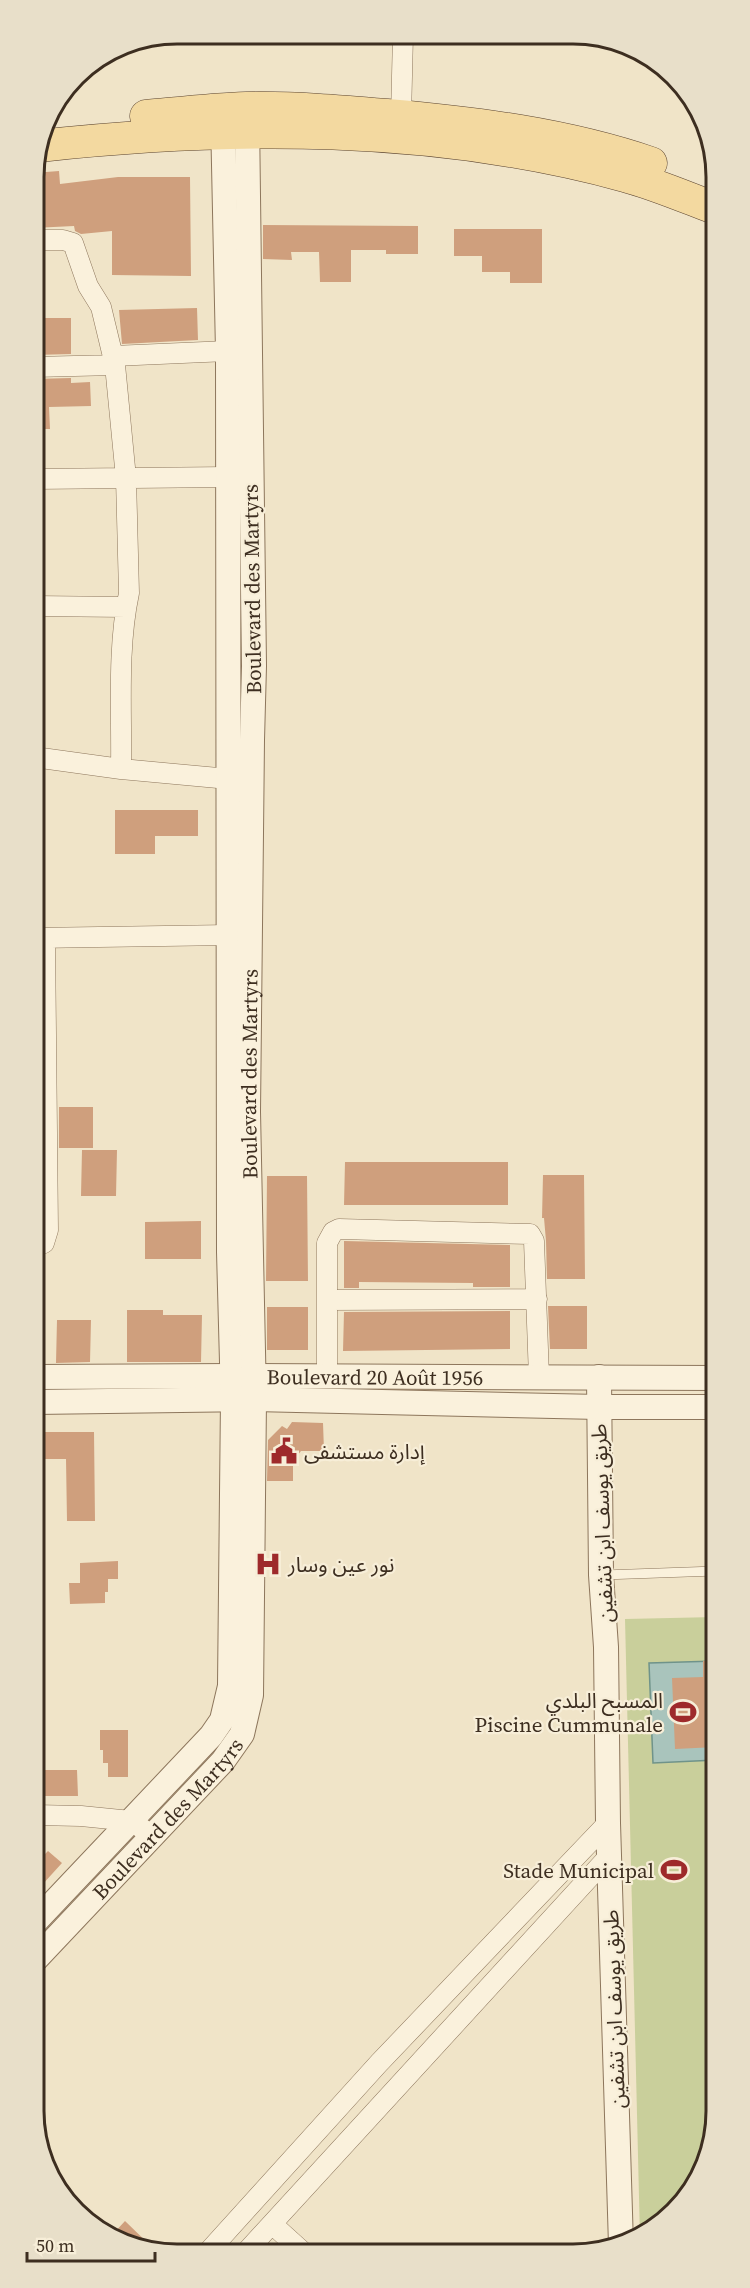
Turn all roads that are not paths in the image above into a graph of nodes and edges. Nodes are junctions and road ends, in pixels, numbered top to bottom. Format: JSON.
{"nodes":[{"id":1,"x":403,"y":44,"type":"edge"},
{"id":2,"x":400,"y":117,"type":"junction"},
{"id":3,"x":235,"y":121,"type":"junction"},
{"id":4,"x":54,"y":126,"type":"edge"},
{"id":5,"x":47,"y":145,"type":"edge"},
{"id":6,"x":706,"y":182,"type":"edge"},
{"id":7,"x":706,"y":205,"type":"edge"},
{"id":8,"x":44,"y":240,"type":"edge"},
{"id":9,"x":228,"y":351,"type":"junction"},
{"id":10,"x":114,"y":361,"type":"junction"},
{"id":11,"x":44,"y":366,"type":"edge"},
{"id":12,"x":228,"y":477,"type":"junction"},
{"id":13,"x":126,"y":478,"type":"junction"},
{"id":14,"x":44,"y":479,"type":"edge"},
{"id":15,"x":44,"y":606,"type":"edge"},
{"id":16,"x":126,"y":607,"type":"junction"},
{"id":17,"x":44,"y":758,"type":"edge"},
{"id":18,"x":121,"y":769,"type":"junction"},
{"id":19,"x":229,"y":779,"type":"junction"},
{"id":20,"x":229,"y":935,"type":"junction"},
{"id":21,"x":44,"y":938,"type":"edge"},
{"id":22,"x":44,"y":1084,"type":"edge"},
{"id":23,"x":44,"y":1243,"type":"edge"},
{"id":24,"x":537,"y":1299,"type":"junction"},
{"id":25,"x":327,"y":1300,"type":"junction"},
{"id":26,"x":44,"y":1377,"type":"edge"},
{"id":27,"x":327,"y":1377,"type":"junction"},
{"id":28,"x":538,"y":1377,"type":"junction"},
{"id":29,"x":598,"y":1377,"type":"junction"},
{"id":30,"x":706,"y":1378,"type":"edge"},
{"id":31,"x":243,"y":1388,"type":"junction"},
{"id":32,"x":44,"y":1401,"type":"edge"},
{"id":33,"x":599,"y":1407,"type":"junction"},
{"id":34,"x":706,"y":1407,"type":"edge"},
{"id":35,"x":706,"y":1572,"type":"edge"},
{"id":36,"x":601,"y":1575,"type":"junction"},
{"id":37,"x":44,"y":1815,"type":"edge"},
{"id":38,"x":130,"y":1821,"type":"junction"},
{"id":39,"x":608,"y":1823,"type":"junction"},
{"id":40,"x":153,"y":1836,"type":"junction"},
{"id":41,"x":610,"y":1855,"type":"junction"},
{"id":42,"x":44,"y":1912,"type":"edge"},
{"id":43,"x":44,"y":1950,"type":"edge"},
{"id":44,"x":272,"y":2224,"type":"junction"},
{"id":45,"x":621,"y":2236,"type":"edge"},
{"id":46,"x":215,"y":2244,"type":"edge"},
{"id":47,"x":253,"y":2244,"type":"edge"},
{"id":48,"x":294,"y":2244,"type":"edge"}],
"edges":[{"from":1,"to":2,"type":"street"},
{"from":2,"to":3,"type":"main road"},
{"from":2,"to":6,"type":"main road"},
{"from":3,"to":4,"type":"main road"},
{"from":3,"to":5,"type":"main road"},
{"from":3,"to":7,"type":"main road"},
{"from":3,"to":9,"type":"street","name":"Boulevard des Martyrs"},
{"from":3,"to":31,"type":"street","name":"Boulevard des Martyrs"},
{"from":8,"to":10,"type":"street"},
{"from":9,"to":10,"type":"street"},
{"from":9,"to":12,"type":"street","name":"Boulevard des Martyrs"},
{"from":10,"to":11,"type":"street"},
{"from":10,"to":13,"type":"street"},
{"from":12,"to":13,"type":"street"},
{"from":12,"to":19,"type":"street","name":"Boulevard des Martyrs"},
{"from":13,"to":14,"type":"street"},
{"from":13,"to":16,"type":"street"},
{"from":15,"to":16,"type":"street"},
{"from":16,"to":18,"type":"street"},
{"from":17,"to":18,"type":"street"},
{"from":18,"to":19,"type":"street"},
{"from":19,"to":20,"type":"street","name":"Boulevard des Martyrs"},
{"from":20,"to":21,"type":"street"},
{"from":20,"to":31,"type":"street","name":"Boulevard des Martyrs"},
{"from":22,"to":23,"type":"street"},
{"from":24,"to":25,"type":"street"},
{"from":24,"to":25,"type":"street"},
{"from":24,"to":28,"type":"street"},
{"from":25,"to":27,"type":"street"},
{"from":26,"to":31,"type":"street","name":"Boulevard 20 Août 1956"},
{"from":27,"to":28,"type":"street","name":"Boulevard 20 Août 1956"},
{"from":27,"to":31,"type":"street","name":"Boulevard 20 Août 1956"},
{"from":28,"to":29,"type":"street","name":"Boulevard 20 Août 1956"},
{"from":29,"to":30,"type":"street","name":"Boulevard 20 Août 1956"},
{"from":29,"to":33,"type":"street","name":"طريق يوسف ابن تشفين"},
{"from":31,"to":32,"type":"street","name":"Boulevard 20 Août 1956"},
{"from":31,"to":33,"type":"street"},
{"from":31,"to":38,"type":"street","name":"Boulevard des Martyrs"},
{"from":31,"to":40,"type":"street","name":"Boulevard des Martyrs"},
{"from":33,"to":34,"type":"street"},
{"from":33,"to":36,"type":"street","name":"طريق يوسف ابن تشفين"},
{"from":35,"to":36,"type":"lane"},
{"from":36,"to":39,"type":"street","name":"طريق يوسف ابن تشفين"},
{"from":37,"to":38,"type":"street"},
{"from":38,"to":40,"type":"street"},
{"from":38,"to":42,"type":"street","name":"Boulevard des Martyrs"},
{"from":39,"to":41,"type":"street","name":"طريق يوسف ابن تشفين"},
{"from":39,"to":46,"type":"street"},
{"from":40,"to":43,"type":"street","name":"Boulevard des Martyrs"},
{"from":41,"to":44,"type":"street"},
{"from":41,"to":45,"type":"street","name":"طريق يوسف ابن تشفين"},
{"from":44,"to":47,"type":"street"},
{"from":44,"to":48,"type":"street"}]}
